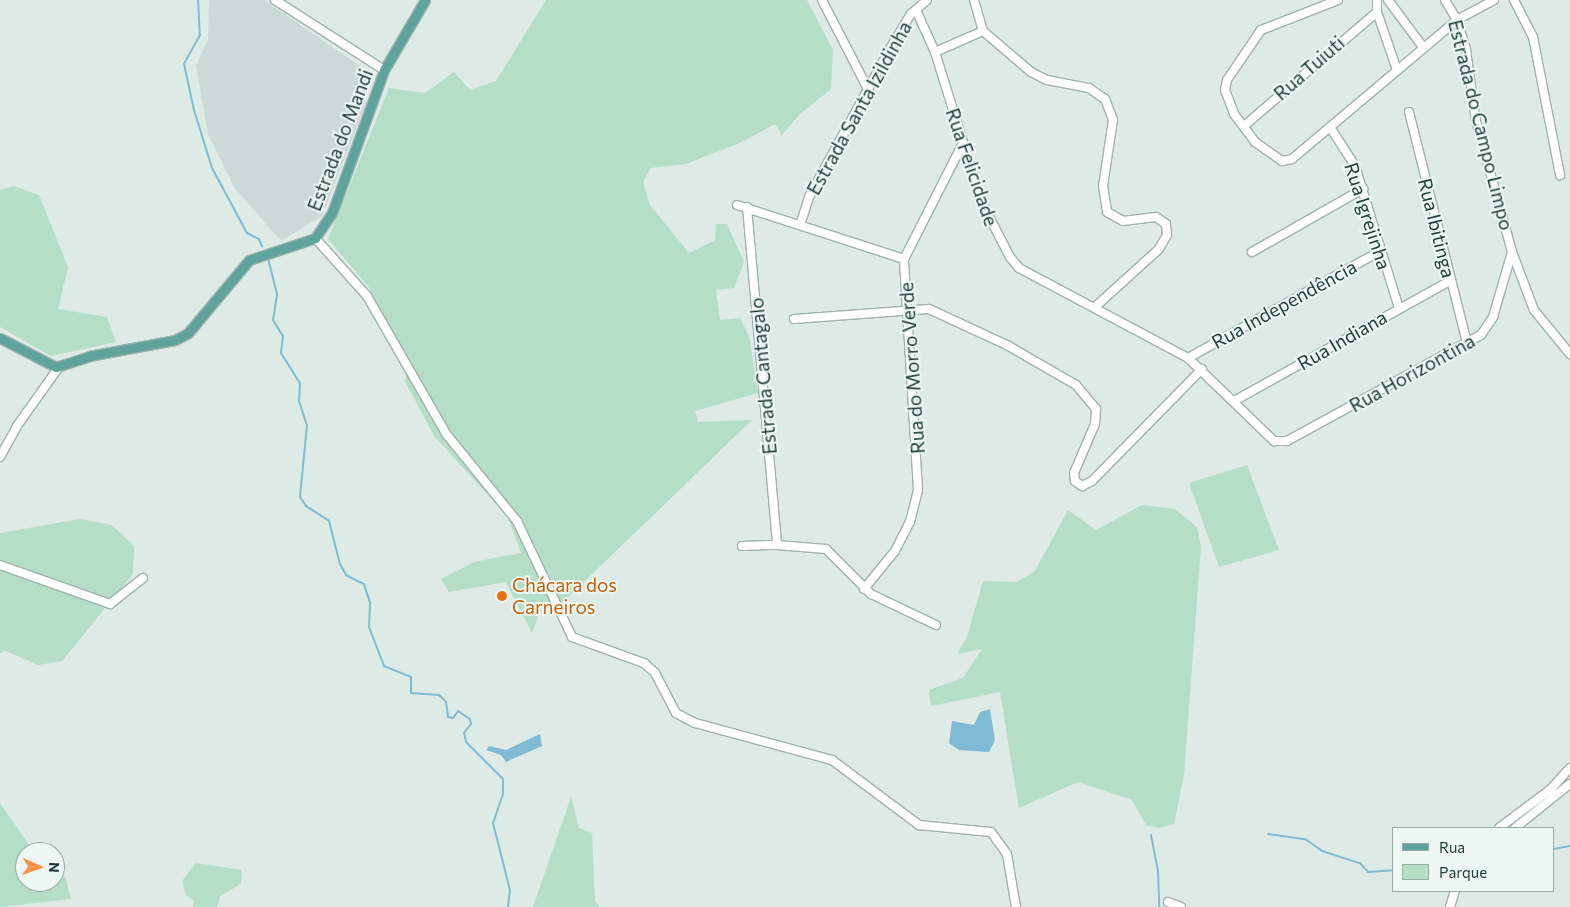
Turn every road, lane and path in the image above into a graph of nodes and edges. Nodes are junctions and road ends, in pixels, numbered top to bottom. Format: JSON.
{"nodes":[{"id":1,"x":275,"y":0,"type":"edge"},
{"id":2,"x":425,"y":0,"type":"edge"},
{"id":3,"x":822,"y":0,"type":"edge"},
{"id":4,"x":927,"y":0,"type":"edge"},
{"id":5,"x":974,"y":0,"type":"edge"},
{"id":6,"x":1338,"y":0,"type":"edge"},
{"id":7,"x":1377,"y":0,"type":"edge"},
{"id":8,"x":1388,"y":0,"type":"edge"},
{"id":9,"x":1445,"y":0,"type":"edge"},
{"id":10,"x":1494,"y":0,"type":"edge"},
{"id":11,"x":1514,"y":0,"type":"edge"},
{"id":12,"x":916,"y":10,"type":"junction"},
{"id":13,"x":1377,"y":12,"type":"junction"},
{"id":14,"x":1457,"y":20,"type":"junction"},
{"id":15,"x":983,"y":31,"type":"junction"},
{"id":16,"x":1423,"y":47,"type":"junction"},
{"id":17,"x":935,"y":52,"type":"junction"},
{"id":18,"x":384,"y":70,"type":"junction"},
{"id":19,"x":1397,"y":70,"type":"junction"},
{"id":20,"x":869,"y":91,"type":"junction"},
{"id":21,"x":1409,"y":112,"type":"dead end"},
{"id":22,"x":1244,"y":126,"type":"junction"},
{"id":23,"x":1330,"y":127,"type":"junction"},
{"id":24,"x":962,"y":145,"type":"junction"},
{"id":25,"x":1560,"y":175,"type":"dead end"},
{"id":26,"x":1363,"y":189,"type":"junction"},
{"id":27,"x":737,"y":204,"type":"dead end"},
{"id":28,"x":747,"y":207,"type":"junction"},
{"id":29,"x":800,"y":222,"type":"junction"},
{"id":30,"x":315,"y":238,"type":"junction"},
{"id":31,"x":1252,"y":252,"type":"dead end"},
{"id":32,"x":1380,"y":252,"type":"junction"},
{"id":33,"x":1512,"y":252,"type":"junction"},
{"id":34,"x":904,"y":260,"type":"junction"},
{"id":35,"x":1451,"y":280,"type":"junction"},
{"id":36,"x":1095,"y":307,"type":"junction"},
{"id":37,"x":906,"y":308,"type":"junction"},
{"id":38,"x":1399,"y":308,"type":"junction"},
{"id":39,"x":794,"y":319,"type":"dead end"},
{"id":40,"x":0,"y":338,"type":"edge"},
{"id":41,"x":1468,"y":343,"type":"junction"},
{"id":42,"x":1570,"y":354,"type":"edge"},
{"id":43,"x":1188,"y":358,"type":"junction"},
{"id":44,"x":59,"y":367,"type":"junction"},
{"id":45,"x":1202,"y":369,"type":"junction"},
{"id":46,"x":1234,"y":400,"type":"junction"},
{"id":47,"x":1290,"y":439,"type":"joint"},
{"id":48,"x":0,"y":457,"type":"edge"},
{"id":49,"x":777,"y":545,"type":"junction"},
{"id":50,"x":742,"y":546,"type":"dead end"},
{"id":51,"x":0,"y":565,"type":"edge"},
{"id":52,"x":143,"y":578,"type":"dead end"},
{"id":53,"x":864,"y":589,"type":"junction"},
{"id":54,"x":936,"y":625,"type":"dead end"},
{"id":55,"x":1570,"y":768,"type":"edge"},
{"id":56,"x":1569,"y":785,"type":"edge"},
{"id":57,"x":1500,"y":827,"type":"edge"},
{"id":58,"x":1516,"y":827,"type":"edge"},
{"id":59,"x":1454,"y":892,"type":"edge"},
{"id":60,"x":1168,"y":902,"type":"dead end"},
{"id":61,"x":1016,"y":907,"type":"edge"},
{"id":62,"x":1181,"y":907,"type":"edge"},
{"id":63,"x":1450,"y":907,"type":"edge"}],
"edges":[{"from":1,"to":18,"type":"street"},
{"from":2,"to":18,"type":"main road","name":"Estrada do Mandi"},
{"from":3,"to":20,"type":"street"},
{"from":4,"to":12,"type":"street","name":"Estrada Santa Izildinha"},
{"from":5,"to":15,"type":"street"},
{"from":6,"to":22,"type":"street"},
{"from":7,"to":13,"type":"street"},
{"from":8,"to":16,"type":"street"},
{"from":9,"to":14,"type":"street","name":"Estrada do Campo Limpo"},
{"from":10,"to":14,"type":"street"},
{"from":11,"to":25,"type":"street"},
{"from":12,"to":17,"type":"street","name":"Rua Felicidade"},
{"from":12,"to":20,"type":"street","name":"Estrada Santa Izildinha"},
{"from":13,"to":19,"type":"street"},
{"from":13,"to":22,"type":"street","name":"Rua Tuiuti"},
{"from":14,"to":16,"type":"street"},
{"from":14,"to":33,"type":"street","name":"Estrada do Campo Limpo"},
{"from":15,"to":17,"type":"street"},
{"from":15,"to":36,"type":"street"},
{"from":16,"to":19,"type":"street"},
{"from":17,"to":24,"type":"street","name":"Rua Felicidade"},
{"from":18,"to":30,"type":"main road","name":"Estrada do Mandi"},
{"from":19,"to":23,"type":"street"},
{"from":20,"to":29,"type":"street","name":"Estrada Santa Izildinha"},
{"from":21,"to":35,"type":"street","name":"Rua Ibitinga"},
{"from":22,"to":23,"type":"street"},
{"from":23,"to":26,"type":"street","name":"Rua Igrejinha"},
{"from":24,"to":34,"type":"street","name":"Rua do Morro Verde"},
{"from":24,"to":36,"type":"street","name":"Rua Felicidade"},
{"from":26,"to":31,"type":"street"},
{"from":26,"to":32,"type":"street","name":"Rua Igrejinha"},
{"from":27,"to":28,"type":"street"},
{"from":28,"to":29,"type":"street"},
{"from":28,"to":49,"type":"street","name":"Estrada Cantagalo"},
{"from":29,"to":34,"type":"street"},
{"from":30,"to":44,"type":"main road","name":"Estrada do Mandi"},
{"from":30,"to":61,"type":"street"},
{"from":32,"to":38,"type":"street","name":"Rua Igrejinha"},
{"from":32,"to":43,"type":"street","name":"Rua Independência"},
{"from":33,"to":41,"type":"street","name":"Rua Horizontina"},
{"from":33,"to":42,"type":"street","name":"Estrada do Campo Limpo"},
{"from":34,"to":37,"type":"street","name":"Rua do Morro Verde"},
{"from":35,"to":38,"type":"street","name":"Rua Indiana"},
{"from":35,"to":41,"type":"street","name":"Rua Ibitinga"},
{"from":36,"to":43,"type":"street","name":"Rua Felicidade"},
{"from":37,"to":39,"type":"street"},
{"from":37,"to":45,"type":"street"},
{"from":37,"to":53,"type":"street","name":"Rua do Morro Verde"},
{"from":38,"to":46,"type":"street","name":"Rua Indiana"},
{"from":40,"to":44,"type":"main road"},
{"from":41,"to":47,"type":"street","name":"Rua Horizontina"},
{"from":43,"to":45,"type":"street","name":"Rua Felicidade"},
{"from":44,"to":48,"type":"street"},
{"from":45,"to":46,"type":"street","name":"Rua Felicidade"},
{"from":46,"to":47,"type":"street","name":"Rua Felicidade"},
{"from":49,"to":50,"type":"street"},
{"from":49,"to":53,"type":"street"},
{"from":51,"to":52,"type":"street"},
{"from":53,"to":54,"type":"street"},
{"from":55,"to":57,"type":"street"},
{"from":56,"to":58,"type":"street"},
{"from":59,"to":63,"type":"street"},
{"from":60,"to":62,"type":"street"}]}
